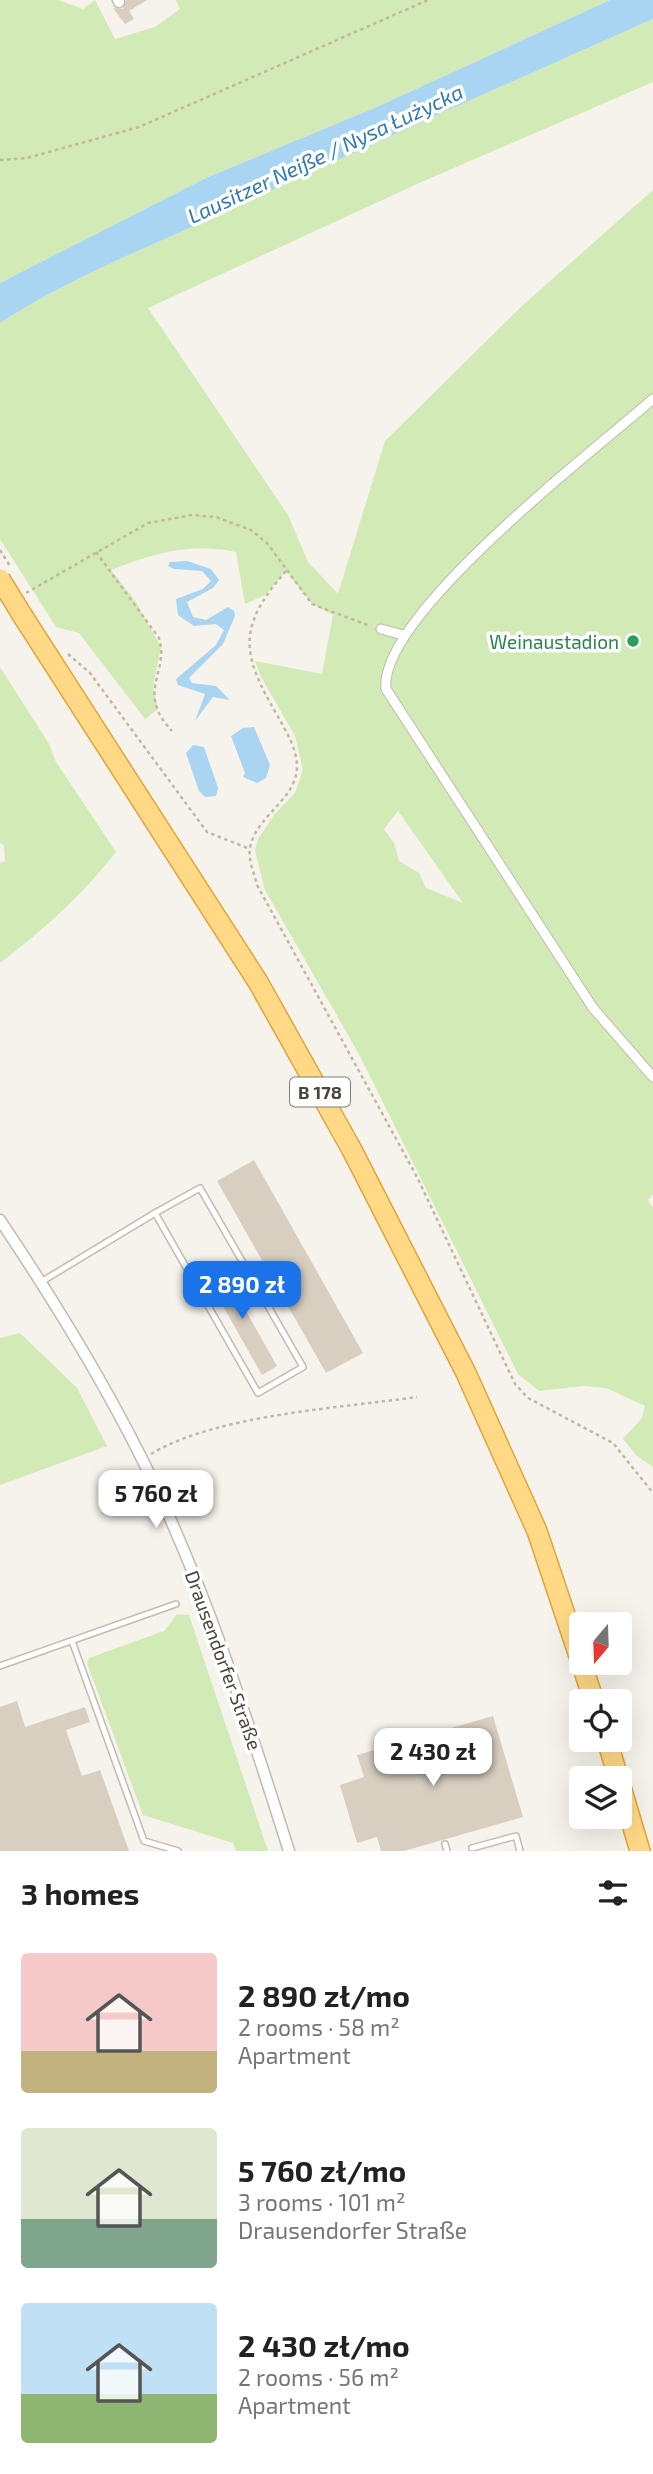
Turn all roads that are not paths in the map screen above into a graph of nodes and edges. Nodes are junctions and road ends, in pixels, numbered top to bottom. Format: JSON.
{"nodes":[{"id":1,"x":653,"y":399,"type":"edge"},
{"id":2,"x":0,"y":579,"type":"edge"},
{"id":3,"x":381,"y":629,"type":"road end"},
{"id":4,"x":402,"y":635,"type":"junction"},
{"id":5,"x":653,"y":1077,"type":"edge"},
{"id":6,"x":155,"y":1213,"type":"junction"},
{"id":7,"x":0,"y":1220,"type":"edge"},
{"id":8,"x":41,"y":1282,"type":"junction"},
{"id":9,"x":177,"y":1604,"type":"dead end"},
{"id":10,"x":569,"y":1626,"type":"edge"},
{"id":11,"x":72,"y":1641,"type":"junction"},
{"id":12,"x":0,"y":1666,"type":"edge"},
{"id":13,"x":611,"y":1752,"type":"edge"},
{"id":14,"x":445,"y":1844,"type":"dead end"},
{"id":15,"x":472,"y":1848,"type":"dead end"},
{"id":16,"x":178,"y":1851,"type":"edge"},
{"id":17,"x":289,"y":1851,"type":"edge"},
{"id":18,"x":447,"y":1851,"type":"edge"},
{"id":19,"x":520,"y":1851,"type":"edge"},
{"id":20,"x":640,"y":1851,"type":"edge"}],
"edges":[{"from":1,"to":4,"type":"street"},
{"from":2,"to":10,"type":"highway","number":"B 178","bridge":true},
{"from":3,"to":4,"type":"street"},
{"from":4,"to":5,"type":"street"},
{"from":6,"to":6,"type":"lane"},
{"from":6,"to":8,"type":"lane"},
{"from":7,"to":8,"type":"street","name":"Drausendorfer Straße"},
{"from":8,"to":17,"type":"street","name":"Drausendorfer Straße"},
{"from":9,"to":11,"type":"lane"},
{"from":11,"to":12,"type":"lane"},
{"from":11,"to":16,"type":"lane"},
{"from":13,"to":20,"type":"highway"},
{"from":14,"to":18,"type":"lane"},
{"from":15,"to":19,"type":"lane"}]}
